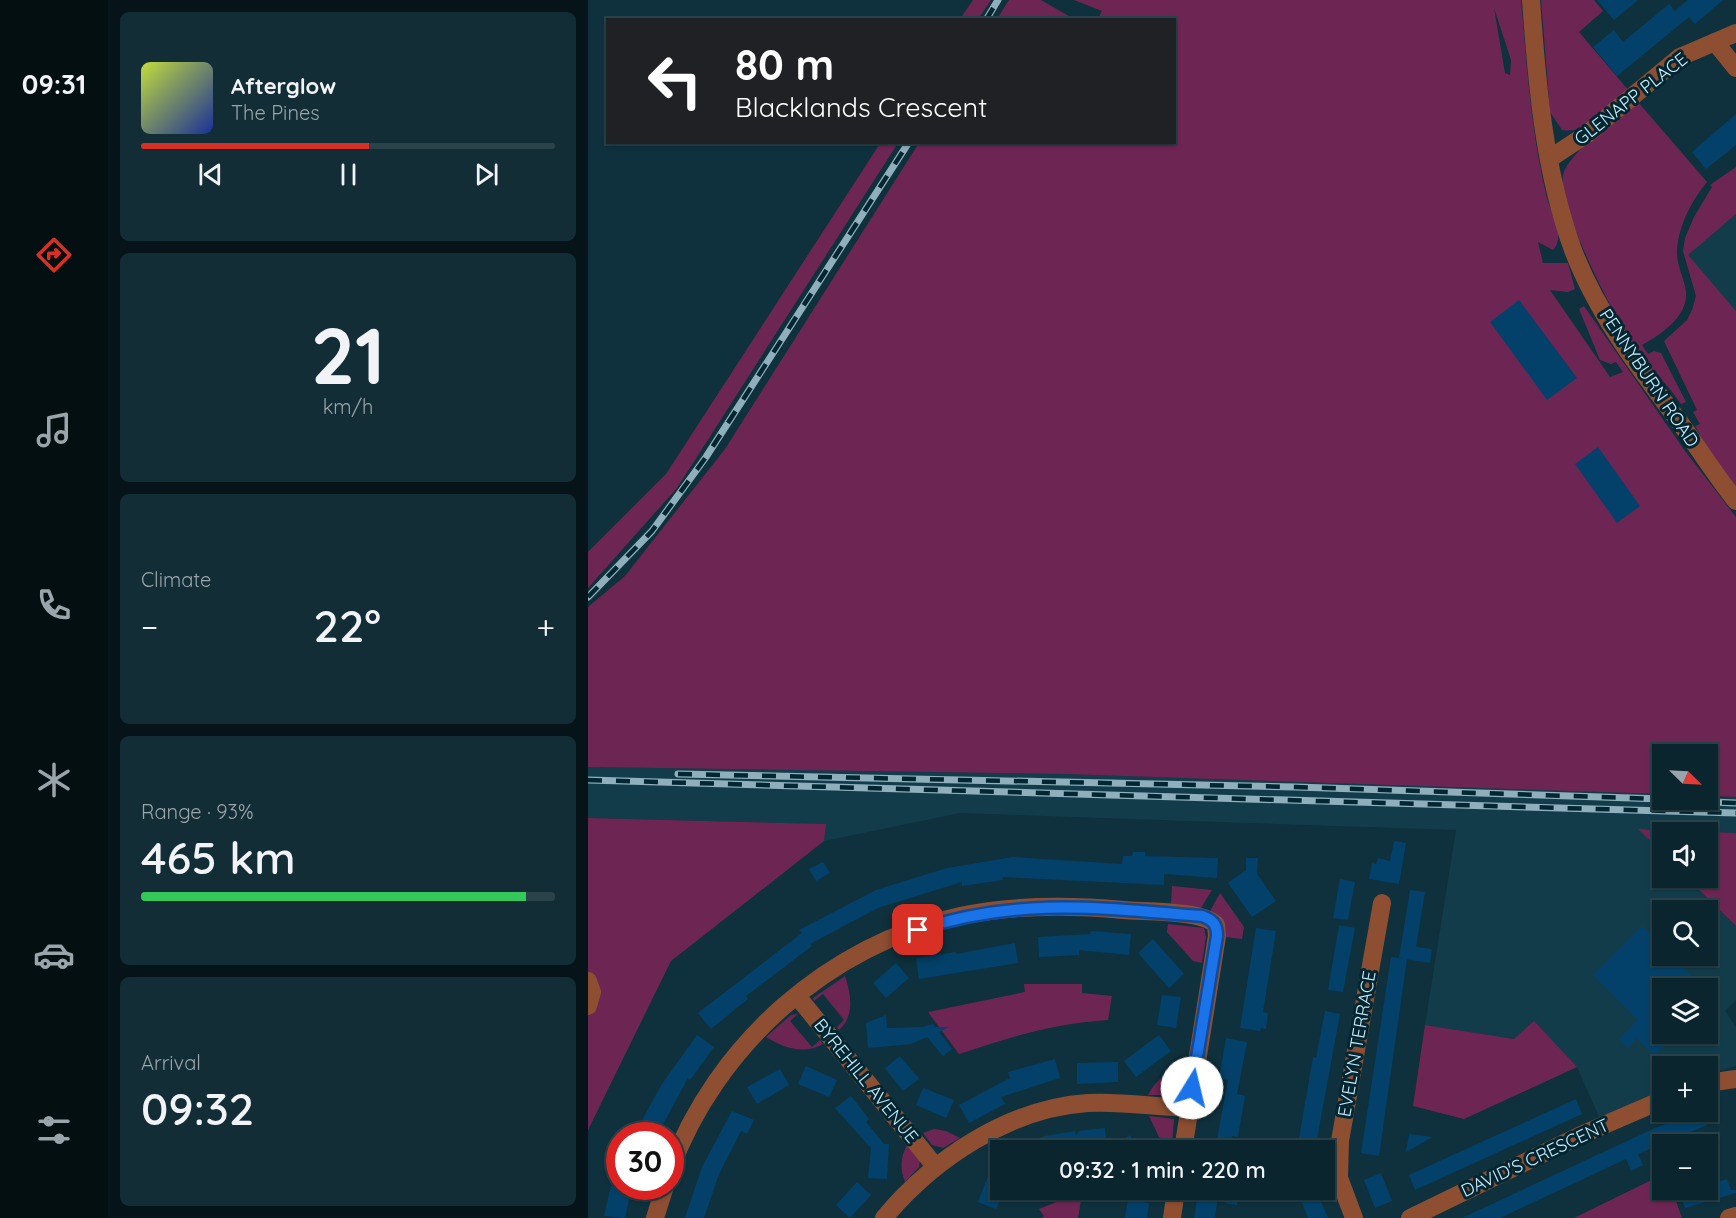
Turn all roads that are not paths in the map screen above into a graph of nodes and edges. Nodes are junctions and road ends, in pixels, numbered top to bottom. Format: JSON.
{"nodes":[{"id":1,"x":1531,"y":0,"type":"edge"},
{"id":2,"x":1736,"y":33,"type":"edge"},
{"id":3,"x":1715,"y":42,"type":"junction"},
{"id":4,"x":1736,"y":68,"type":"edge"},
{"id":5,"x":1549,"y":159,"type":"junction"},
{"id":6,"x":1736,"y":501,"type":"edge"},
{"id":7,"x":1382,"y":903,"type":"dead end"},
{"id":8,"x":588,"y":981,"type":"edge"},
{"id":9,"x":797,"y":996,"type":"junction"},
{"id":10,"x":588,"y":1006,"type":"edge"},
{"id":11,"x":1736,"y":1079,"type":"edge"},
{"id":12,"x":1718,"y":1081,"type":"edge"},
{"id":13,"x":1652,"y":1104,"type":"edge"},
{"id":14,"x":1189,"y":1108,"type":"junction"},
{"id":15,"x":684,"y":1136,"type":"edge"},
{"id":16,"x":1184,"y":1140,"type":"edge"},
{"id":17,"x":935,"y":1166,"type":"junction"},
{"id":18,"x":660,"y":1200,"type":"edge"},
{"id":19,"x":1175,"y":1200,"type":"edge"},
{"id":20,"x":1736,"y":1216,"type":"edge"},
{"id":21,"x":655,"y":1218,"type":"edge"},
{"id":22,"x":884,"y":1218,"type":"edge"},
{"id":23,"x":1172,"y":1218,"type":"edge"},
{"id":24,"x":1354,"y":1218,"type":"edge"},
{"id":25,"x":1410,"y":1218,"type":"edge"},
{"id":26,"x":1729,"y":1218,"type":"edge"}],
"edges":[{"from":1,"to":5,"type":"street","name":"PENNYBURN ROAD"},
{"from":2,"to":3,"type":"street","name":"GLENAPP PLACE"},
{"from":3,"to":4,"type":"street"},
{"from":3,"to":5,"type":"street","name":"GLENAPP PLACE"},
{"from":5,"to":6,"type":"street","name":"PENNYBURN ROAD"},
{"from":7,"to":24,"type":"street","name":"EVELYN TERRACE"},
{"from":8,"to":10,"type":"street"},
{"from":9,"to":14,"type":"street"},
{"from":9,"to":15,"type":"street"},
{"from":9,"to":17,"type":"street","name":"BYREHILL AVENUE"},
{"from":11,"to":12,"type":"street"},
{"from":13,"to":25,"type":"street","name":"DAVID'S CRESCENT"},
{"from":14,"to":16,"type":"street"},
{"from":14,"to":17,"type":"street"},
{"from":17,"to":22,"type":"street"},
{"from":18,"to":21,"type":"street"},
{"from":19,"to":23,"type":"street"},
{"from":20,"to":26,"type":"street"}]}
